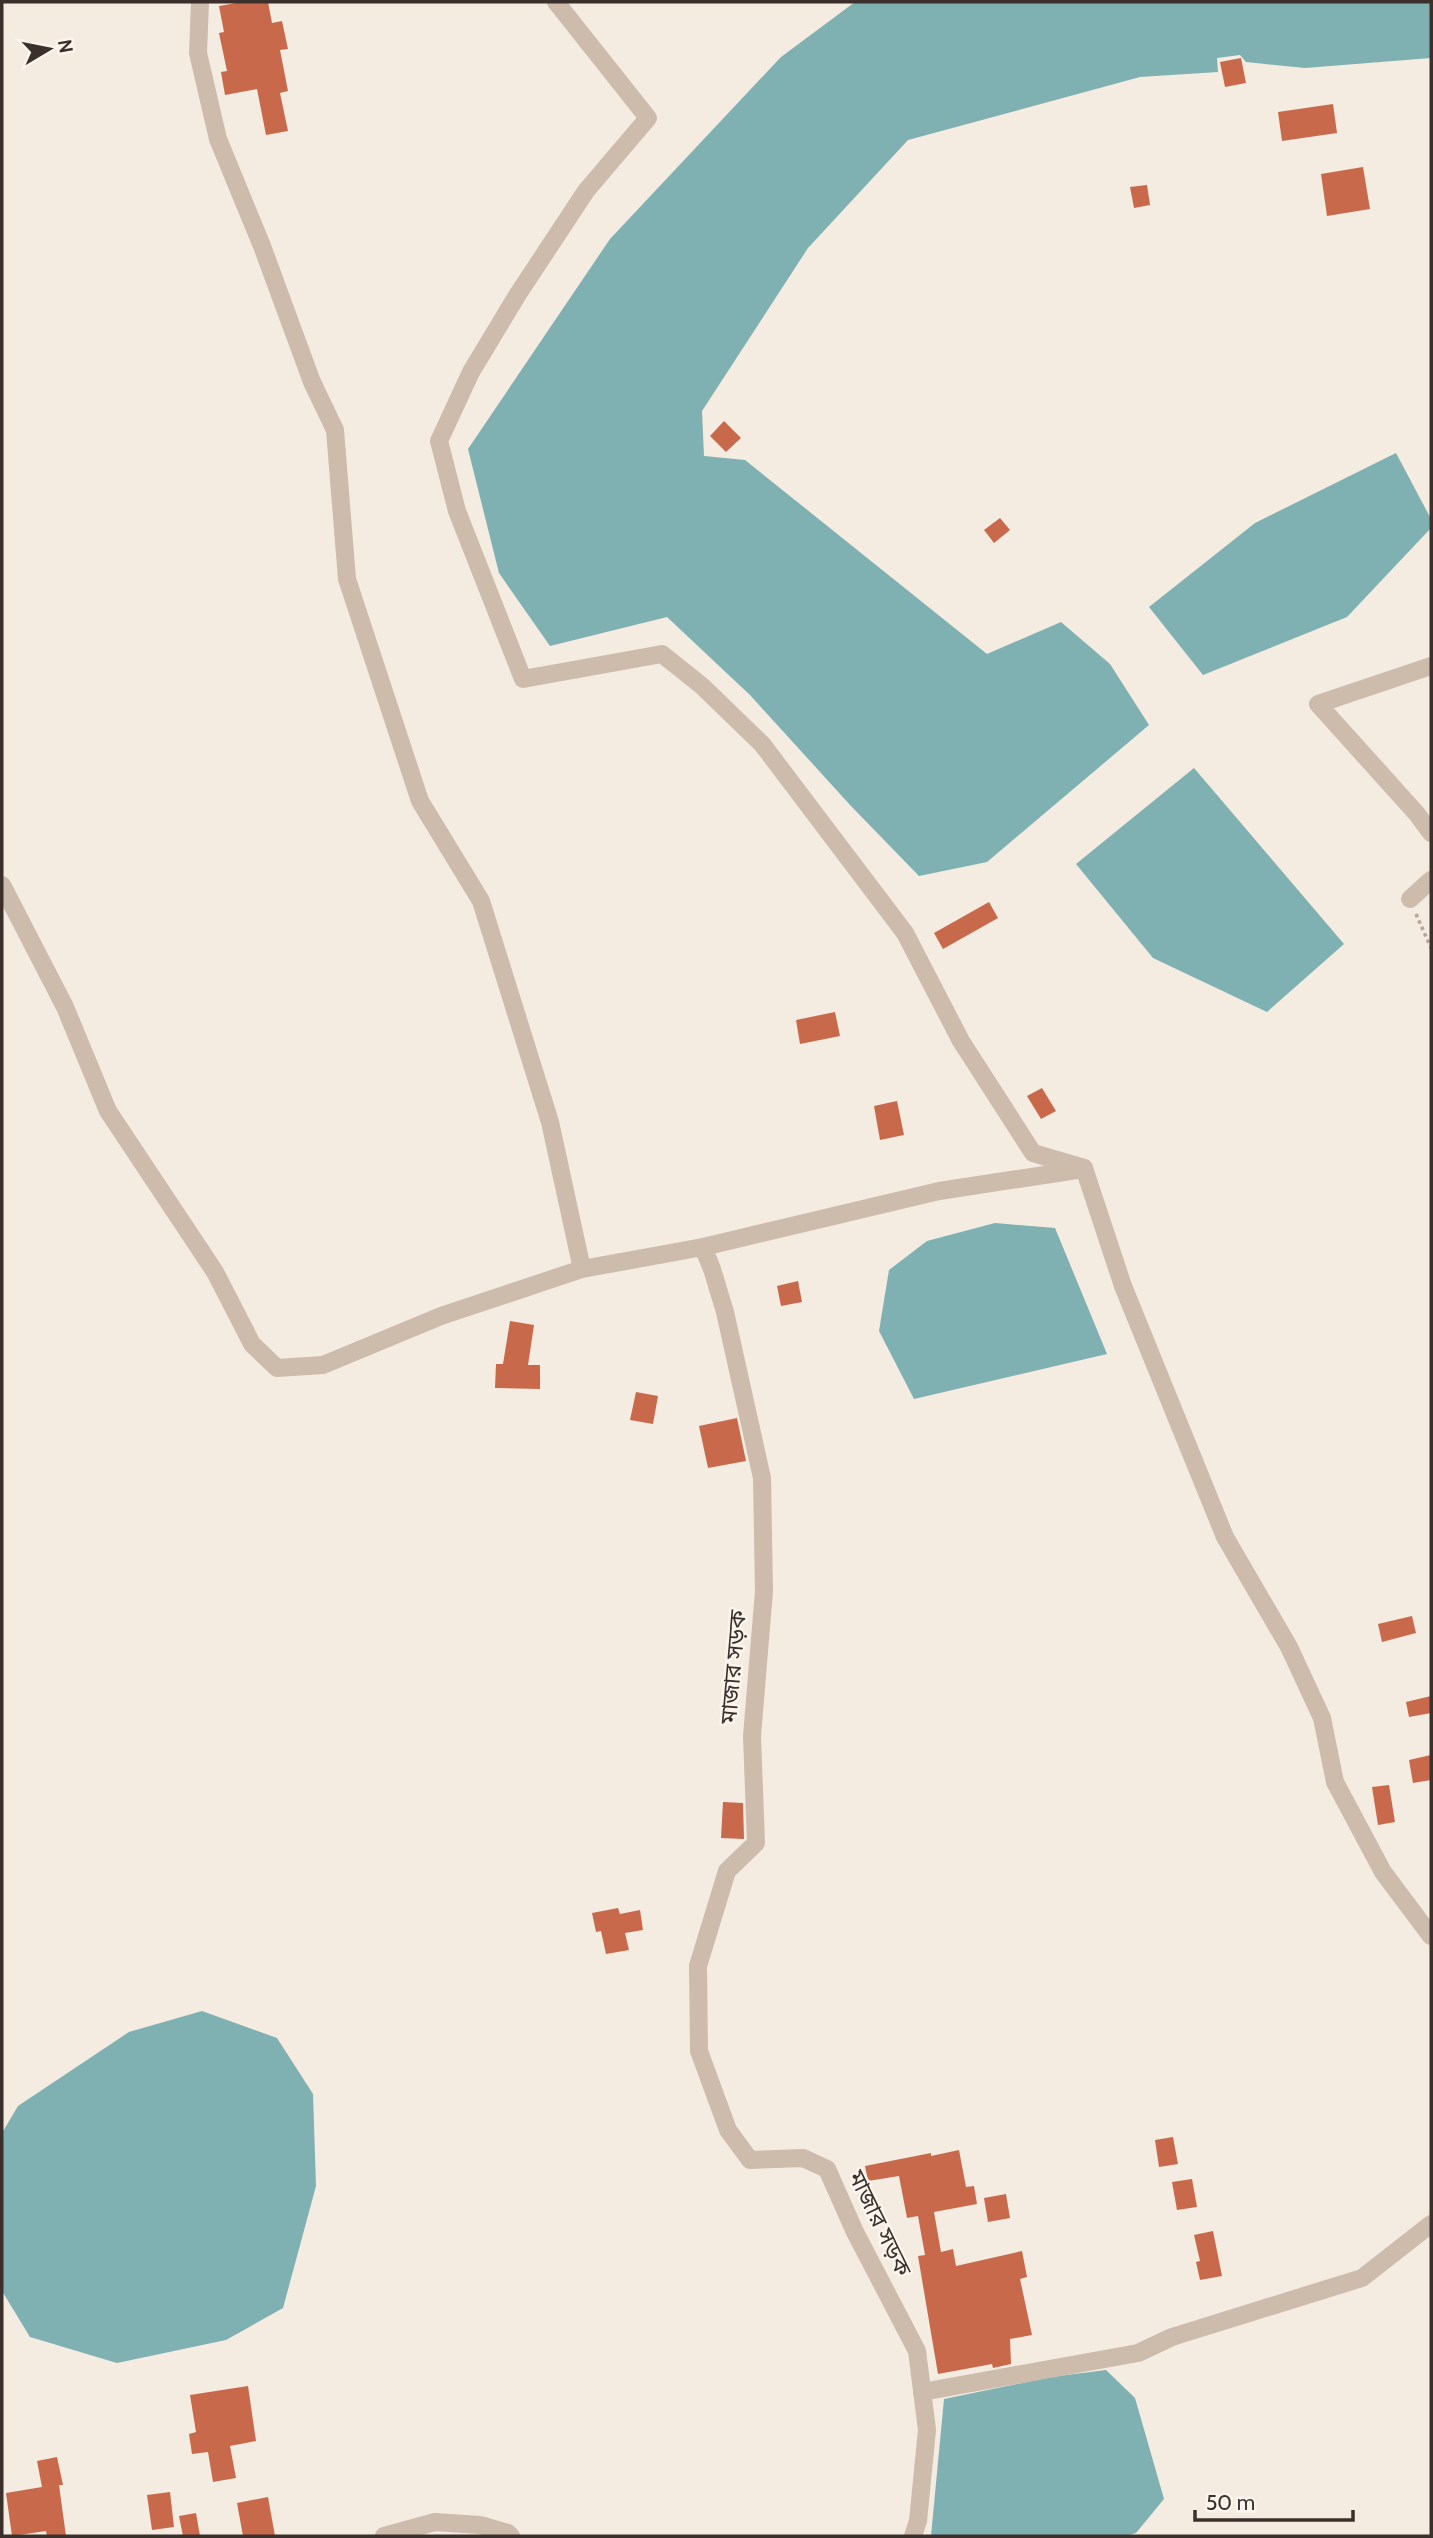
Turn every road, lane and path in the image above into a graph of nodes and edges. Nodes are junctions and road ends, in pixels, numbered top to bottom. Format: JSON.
{"nodes":[{"id":1,"x":200,"y":2,"type":"edge"},
{"id":2,"x":556,"y":2,"type":"edge"},
{"id":3,"x":1431,"y":666,"type":"edge"},
{"id":4,"x":1431,"y":833,"type":"edge"},
{"id":5,"x":1431,"y":880,"type":"edge"},
{"id":6,"x":2,"y":885,"type":"edge"},
{"id":7,"x":1410,"y":899,"type":"joint"},
{"id":8,"x":1431,"y":948,"type":"edge"},
{"id":9,"x":1084,"y":1168,"type":"junction"},
{"id":10,"x":703,"y":1247,"type":"junction"},
{"id":11,"x":582,"y":1269,"type":"junction"},
{"id":12,"x":1431,"y":1936,"type":"edge"},
{"id":13,"x":1431,"y":2224,"type":"edge"},
{"id":14,"x":922,"y":2392,"type":"junction"},
{"id":15,"x":384,"y":2536,"type":"edge"},
{"id":16,"x":511,"y":2536,"type":"edge"},
{"id":17,"x":913,"y":2536,"type":"edge"}],
"edges":[{"from":1,"to":11,"type":"street"},
{"from":2,"to":9,"type":"street"},
{"from":3,"to":4,"type":"street"},
{"from":5,"to":7,"type":"street"},
{"from":6,"to":11,"type":"street"},
{"from":7,"to":8,"type":"path"},
{"from":9,"to":10,"type":"street"},
{"from":9,"to":12,"type":"street"},
{"from":10,"to":11,"type":"street"},
{"from":10,"to":14,"type":"street","name":"মাজার সড়ক"},
{"from":13,"to":14,"type":"street"},
{"from":14,"to":17,"type":"street","name":"মাজার সড়ক"},
{"from":15,"to":16,"type":"street"}]}
